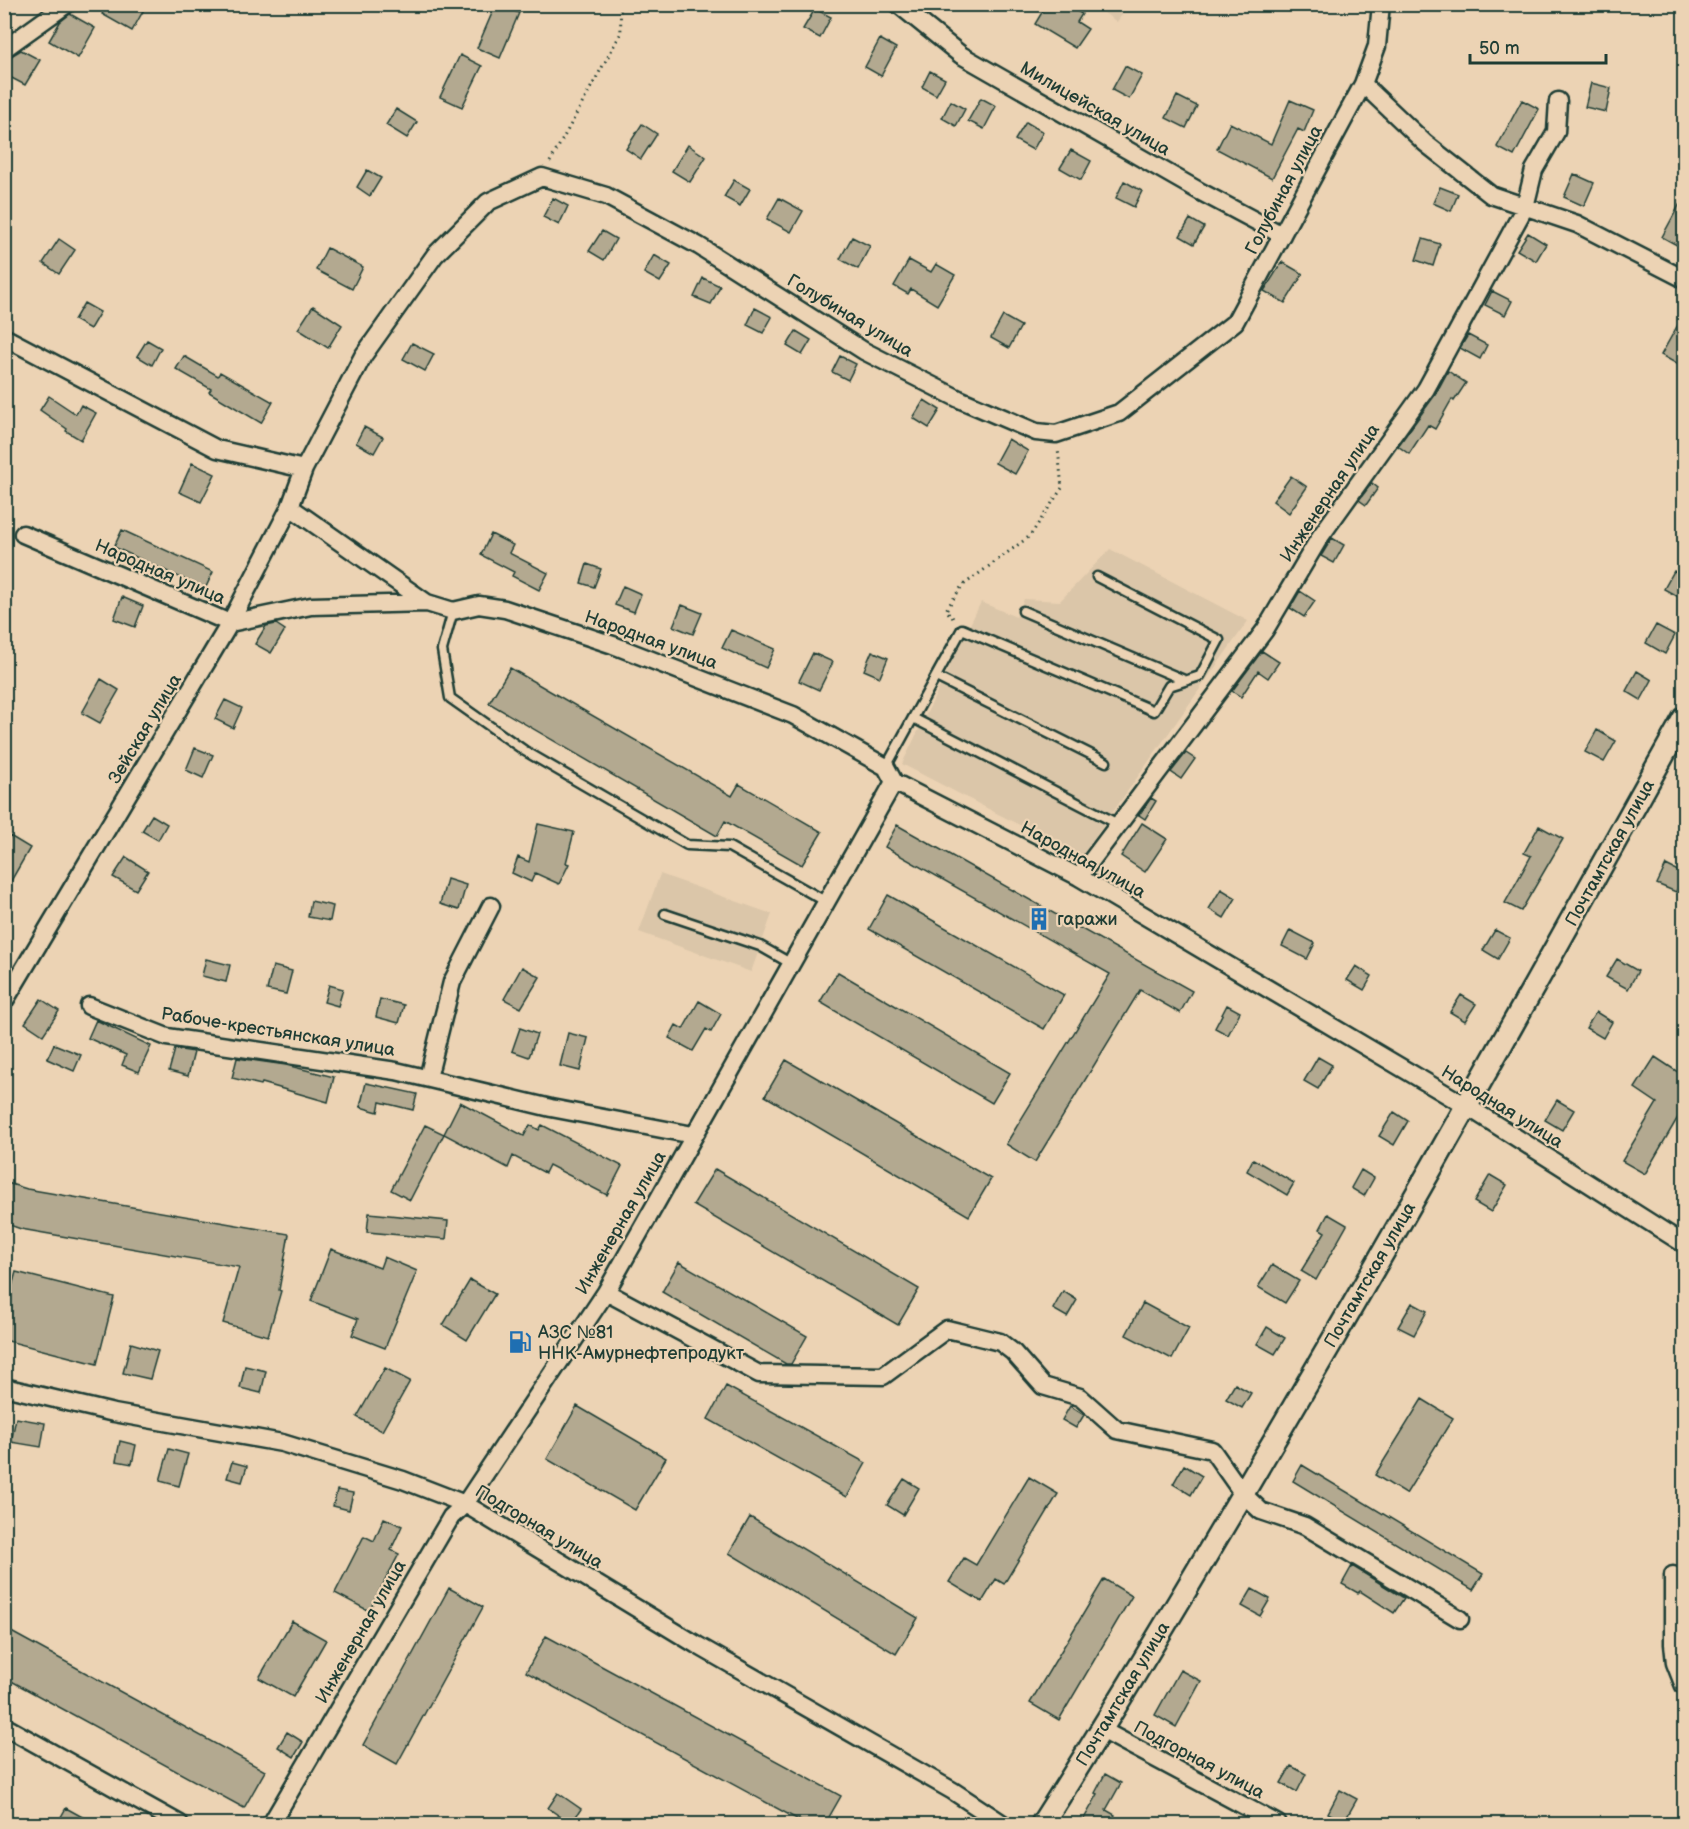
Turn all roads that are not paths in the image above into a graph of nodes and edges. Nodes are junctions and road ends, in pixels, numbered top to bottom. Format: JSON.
{"nodes":[{"id":1,"x":67,"y":4,"type":"edge"},
{"id":2,"x":898,"y":4,"type":"edge"},
{"id":3,"x":1381,"y":4,"type":"edge"},
{"id":4,"x":4,"y":49,"type":"edge"},
{"id":5,"x":1363,"y":84,"type":"junction"},
{"id":6,"x":1558,"y":101,"type":"dead end"},
{"id":7,"x":1526,"y":207,"type":"junction"},
{"id":8,"x":1282,"y":235,"type":"junction"},
{"id":9,"x":1684,"y":279,"type":"edge"},
{"id":10,"x":4,"y":337,"type":"edge"},
{"id":11,"x":304,"y":469,"type":"junction"},
{"id":12,"x":290,"y":507,"type":"junction"},
{"id":13,"x":23,"y":534,"type":"dead end"},
{"id":14,"x":1098,"y":578,"type":"dead end"},
{"id":15,"x":427,"y":603,"type":"junction"},
{"id":16,"x":453,"y":611,"type":"junction"},
{"id":17,"x":1023,"y":611,"type":"dead end"},
{"id":18,"x":230,"y":623,"type":"junction"},
{"id":19,"x":936,"y":677,"type":"junction"},
{"id":20,"x":1184,"y":680,"type":"junction"},
{"id":21,"x":913,"y":718,"type":"junction"},
{"id":22,"x":1684,"y":718,"type":"edge"},
{"id":23,"x":1106,"y":762,"type":"dead end"},
{"id":24,"x":885,"y":767,"type":"junction"},
{"id":25,"x":894,"y":782,"type":"junction"},
{"id":26,"x":1120,"y":825,"type":"junction"},
{"id":27,"x":1079,"y":877,"type":"junction"},
{"id":28,"x":825,"y":901,"type":"junction"},
{"id":29,"x":491,"y":906,"type":"dead end"},
{"id":30,"x":664,"y":914,"type":"dead end"},
{"id":31,"x":790,"y":963,"type":"junction"},
{"id":32,"x":4,"y":1002,"type":"edge"},
{"id":33,"x":89,"y":1006,"type":"dead end"},
{"id":34,"x":428,"y":1078,"type":"junction"},
{"id":35,"x":1468,"y":1107,"type":"junction"},
{"id":36,"x":693,"y":1135,"type":"junction"},
{"id":37,"x":1684,"y":1244,"type":"edge"},
{"id":38,"x":606,"y":1292,"type":"junction"},
{"id":39,"x":4,"y":1387,"type":"edge"},
{"id":40,"x":1243,"y":1494,"type":"junction"},
{"id":41,"x":465,"y":1504,"type":"junction"},
{"id":42,"x":1673,"y":1575,"type":"dead end"},
{"id":43,"x":1460,"y":1619,"type":"dead end"},
{"id":44,"x":1684,"y":1686,"type":"edge"},
{"id":45,"x":4,"y":1726,"type":"edge"},
{"id":46,"x":1102,"y":1730,"type":"junction"},
{"id":47,"x":180,"y":1824,"type":"edge"},
{"id":48,"x":271,"y":1824,"type":"edge"},
{"id":49,"x":1003,"y":1824,"type":"edge"},
{"id":50,"x":1042,"y":1824,"type":"edge"},
{"id":51,"x":1278,"y":1824,"type":"edge"}],
"edges":[{"from":1,"to":4,"type":"street"},
{"from":2,"to":8,"type":"street","name":"Милицейская улица"},
{"from":3,"to":5,"type":"street","name":"Голубиная улица"},
{"from":5,"to":7,"type":"street"},
{"from":5,"to":8,"type":"street","name":"Голубиная улица"},
{"from":6,"to":7,"type":"street","name":"Инженерная улица"},
{"from":7,"to":9,"type":"street"},
{"from":7,"to":26,"type":"street","name":"Инженерная улица"},
{"from":8,"to":11,"type":"street","name":"Голубиная улица"},
{"from":10,"to":11,"type":"street"},
{"from":11,"to":12,"type":"street","name":"Зейская улица"},
{"from":12,"to":15,"type":"street","name":"Народная улица"},
{"from":12,"to":18,"type":"street","name":"Зейская улица"},
{"from":13,"to":18,"type":"street","name":"Народная улица"},
{"from":14,"to":20,"type":"lane"},
{"from":15,"to":16,"type":"street","name":"Народная улица"},
{"from":15,"to":18,"type":"street","name":"Народная улица"},
{"from":16,"to":24,"type":"street","name":"Народная улица"},
{"from":16,"to":28,"type":"lane"},
{"from":17,"to":20,"type":"lane"},
{"from":18,"to":32,"type":"street","name":"Зейская улица"},
{"from":19,"to":20,"type":"lane"},
{"from":19,"to":21,"type":"lane"},
{"from":19,"to":23,"type":"lane"},
{"from":21,"to":24,"type":"lane"},
{"from":21,"to":26,"type":"lane"},
{"from":22,"to":35,"type":"street","name":"Почтамтская улица"},
{"from":24,"to":25,"type":"street","name":"Народная улица"},
{"from":25,"to":27,"type":"street","name":"Народная улица"},
{"from":25,"to":28,"type":"street","name":"Инженерная улица"},
{"from":26,"to":27,"type":"street","name":"Инженерная улица"},
{"from":27,"to":35,"type":"street","name":"Народная улица"},
{"from":28,"to":31,"type":"street","name":"Инженерная улица"},
{"from":29,"to":34,"type":"street"},
{"from":30,"to":31,"type":"lane"},
{"from":31,"to":36,"type":"street","name":"Инженерная улица"},
{"from":33,"to":34,"type":"street","name":"Рабоче-крестьянская улица"},
{"from":34,"to":36,"type":"street","name":"Рабоче-крестьянская улица"},
{"from":35,"to":37,"type":"street","name":"Народная улица"},
{"from":35,"to":40,"type":"street","name":"Почтамтская улица"},
{"from":36,"to":38,"type":"street","name":"Инженерная улица"},
{"from":38,"to":40,"type":"street"},
{"from":38,"to":41,"type":"street","name":"Инженерная улица"},
{"from":39,"to":41,"type":"street","name":"Подгорная улица"},
{"from":40,"to":43,"type":"street"},
{"from":40,"to":46,"type":"street","name":"Почтамтская улица"},
{"from":41,"to":48,"type":"street","name":"Инженерная улица"},
{"from":41,"to":49,"type":"street","name":"Подгорная улица"},
{"from":42,"to":44,"type":"street"},
{"from":45,"to":47,"type":"street"},
{"from":46,"to":50,"type":"street","name":"Почтамтская улица"},
{"from":46,"to":51,"type":"street","name":"Подгорная улица"}]}
